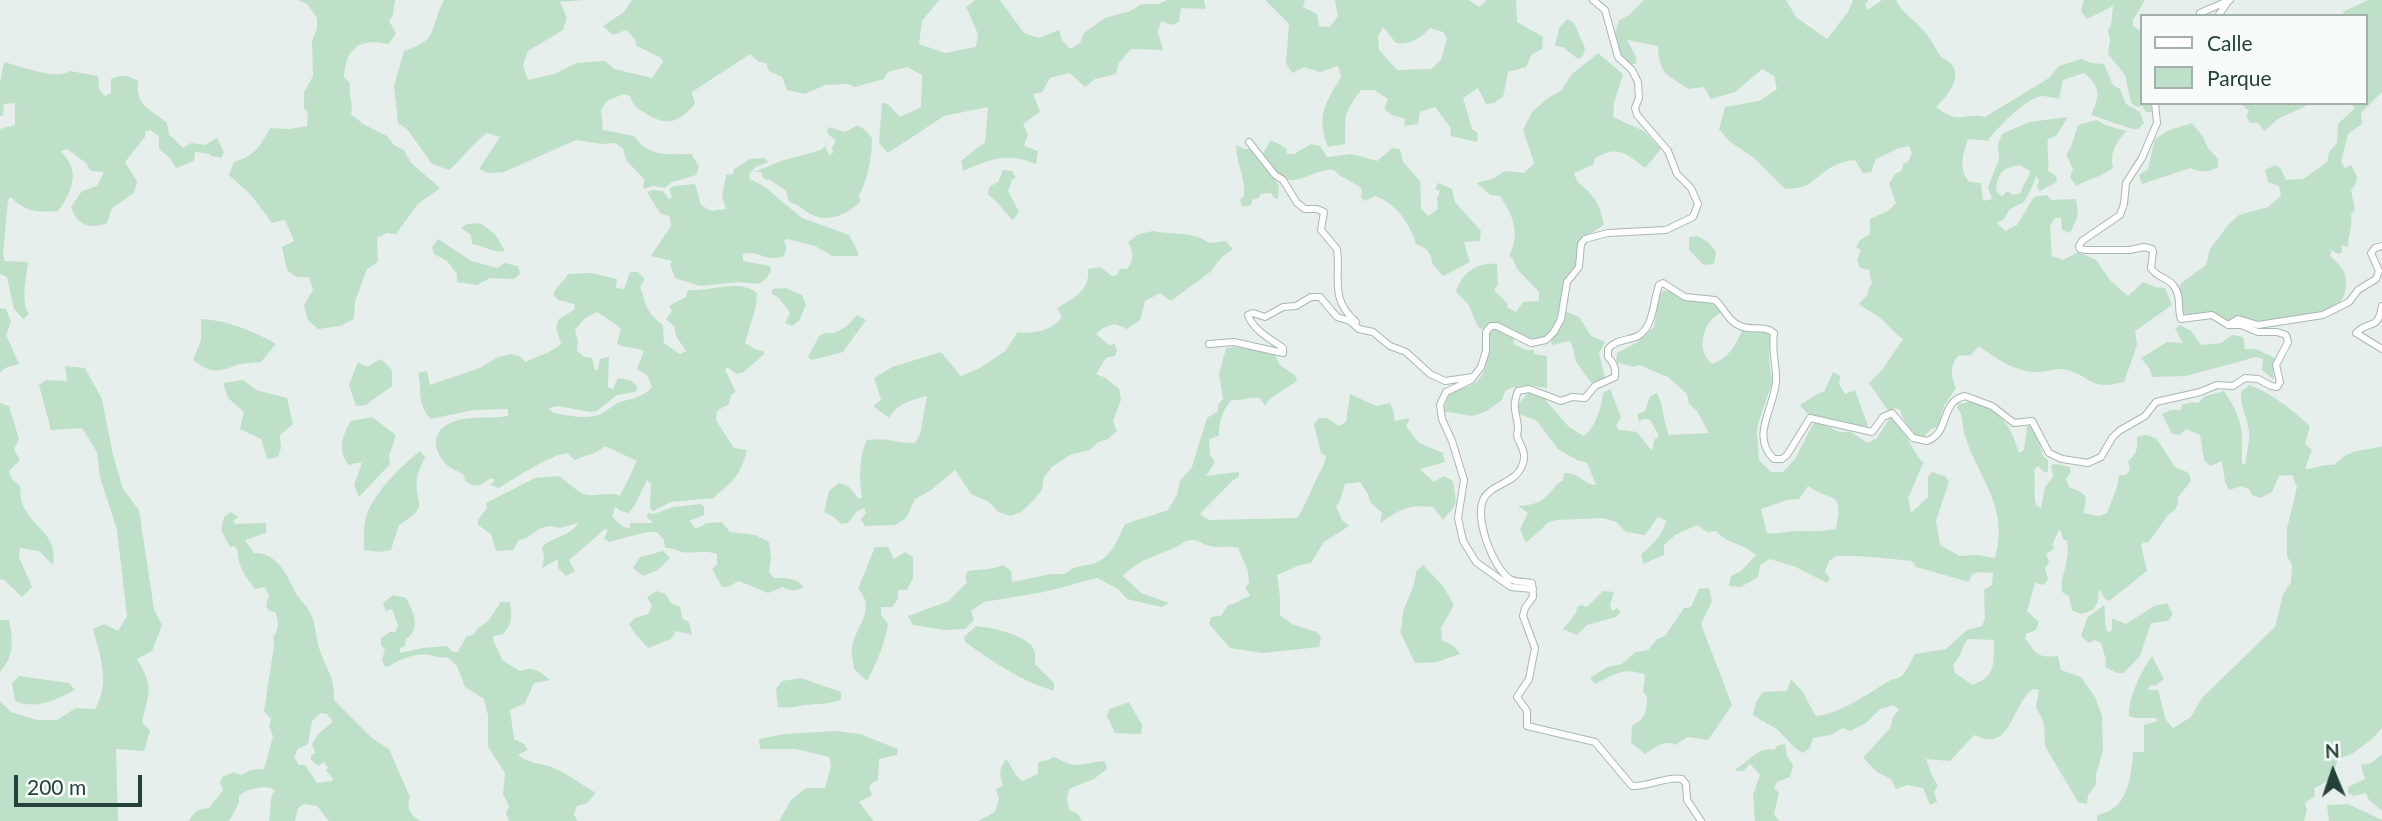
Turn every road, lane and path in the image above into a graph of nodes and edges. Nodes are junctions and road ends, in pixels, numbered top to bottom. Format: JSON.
{"nodes":[{"id":1,"x":1593,"y":0,"type":"edge"},
{"id":2,"x":2230,"y":0,"type":"edge"},
{"id":3,"x":2200,"y":13,"type":"dead end"},
{"id":4,"x":2155,"y":105,"type":"edge"},
{"id":5,"x":1249,"y":142,"type":"dead end"},
{"id":6,"x":2382,"y":246,"type":"edge"},
{"id":7,"x":2379,"y":278,"type":"edge"},
{"id":8,"x":2382,"y":306,"type":"edge"},
{"id":9,"x":2228,"y":325,"type":"junction"},
{"id":10,"x":1373,"y":332,"type":"junction"},
{"id":11,"x":1209,"y":344,"type":"dead end"},
{"id":12,"x":2382,"y":349,"type":"edge"},
{"id":13,"x":1475,"y":376,"type":"junction"},
{"id":14,"x":1533,"y":589,"type":"junction"},
{"id":15,"x":1701,"y":821,"type":"edge"}],
"edges":[{"from":1,"to":13,"type":"street"},
{"from":2,"to":3,"type":"street"},
{"from":4,"to":9,"type":"street"},
{"from":5,"to":10,"type":"street"},
{"from":6,"to":7,"type":"street"},
{"from":7,"to":9,"type":"street"},
{"from":8,"to":12,"type":"street"},
{"from":9,"to":14,"type":"street"},
{"from":10,"to":11,"type":"street"},
{"from":10,"to":13,"type":"street"},
{"from":13,"to":14,"type":"street"},
{"from":14,"to":15,"type":"street"}]}
